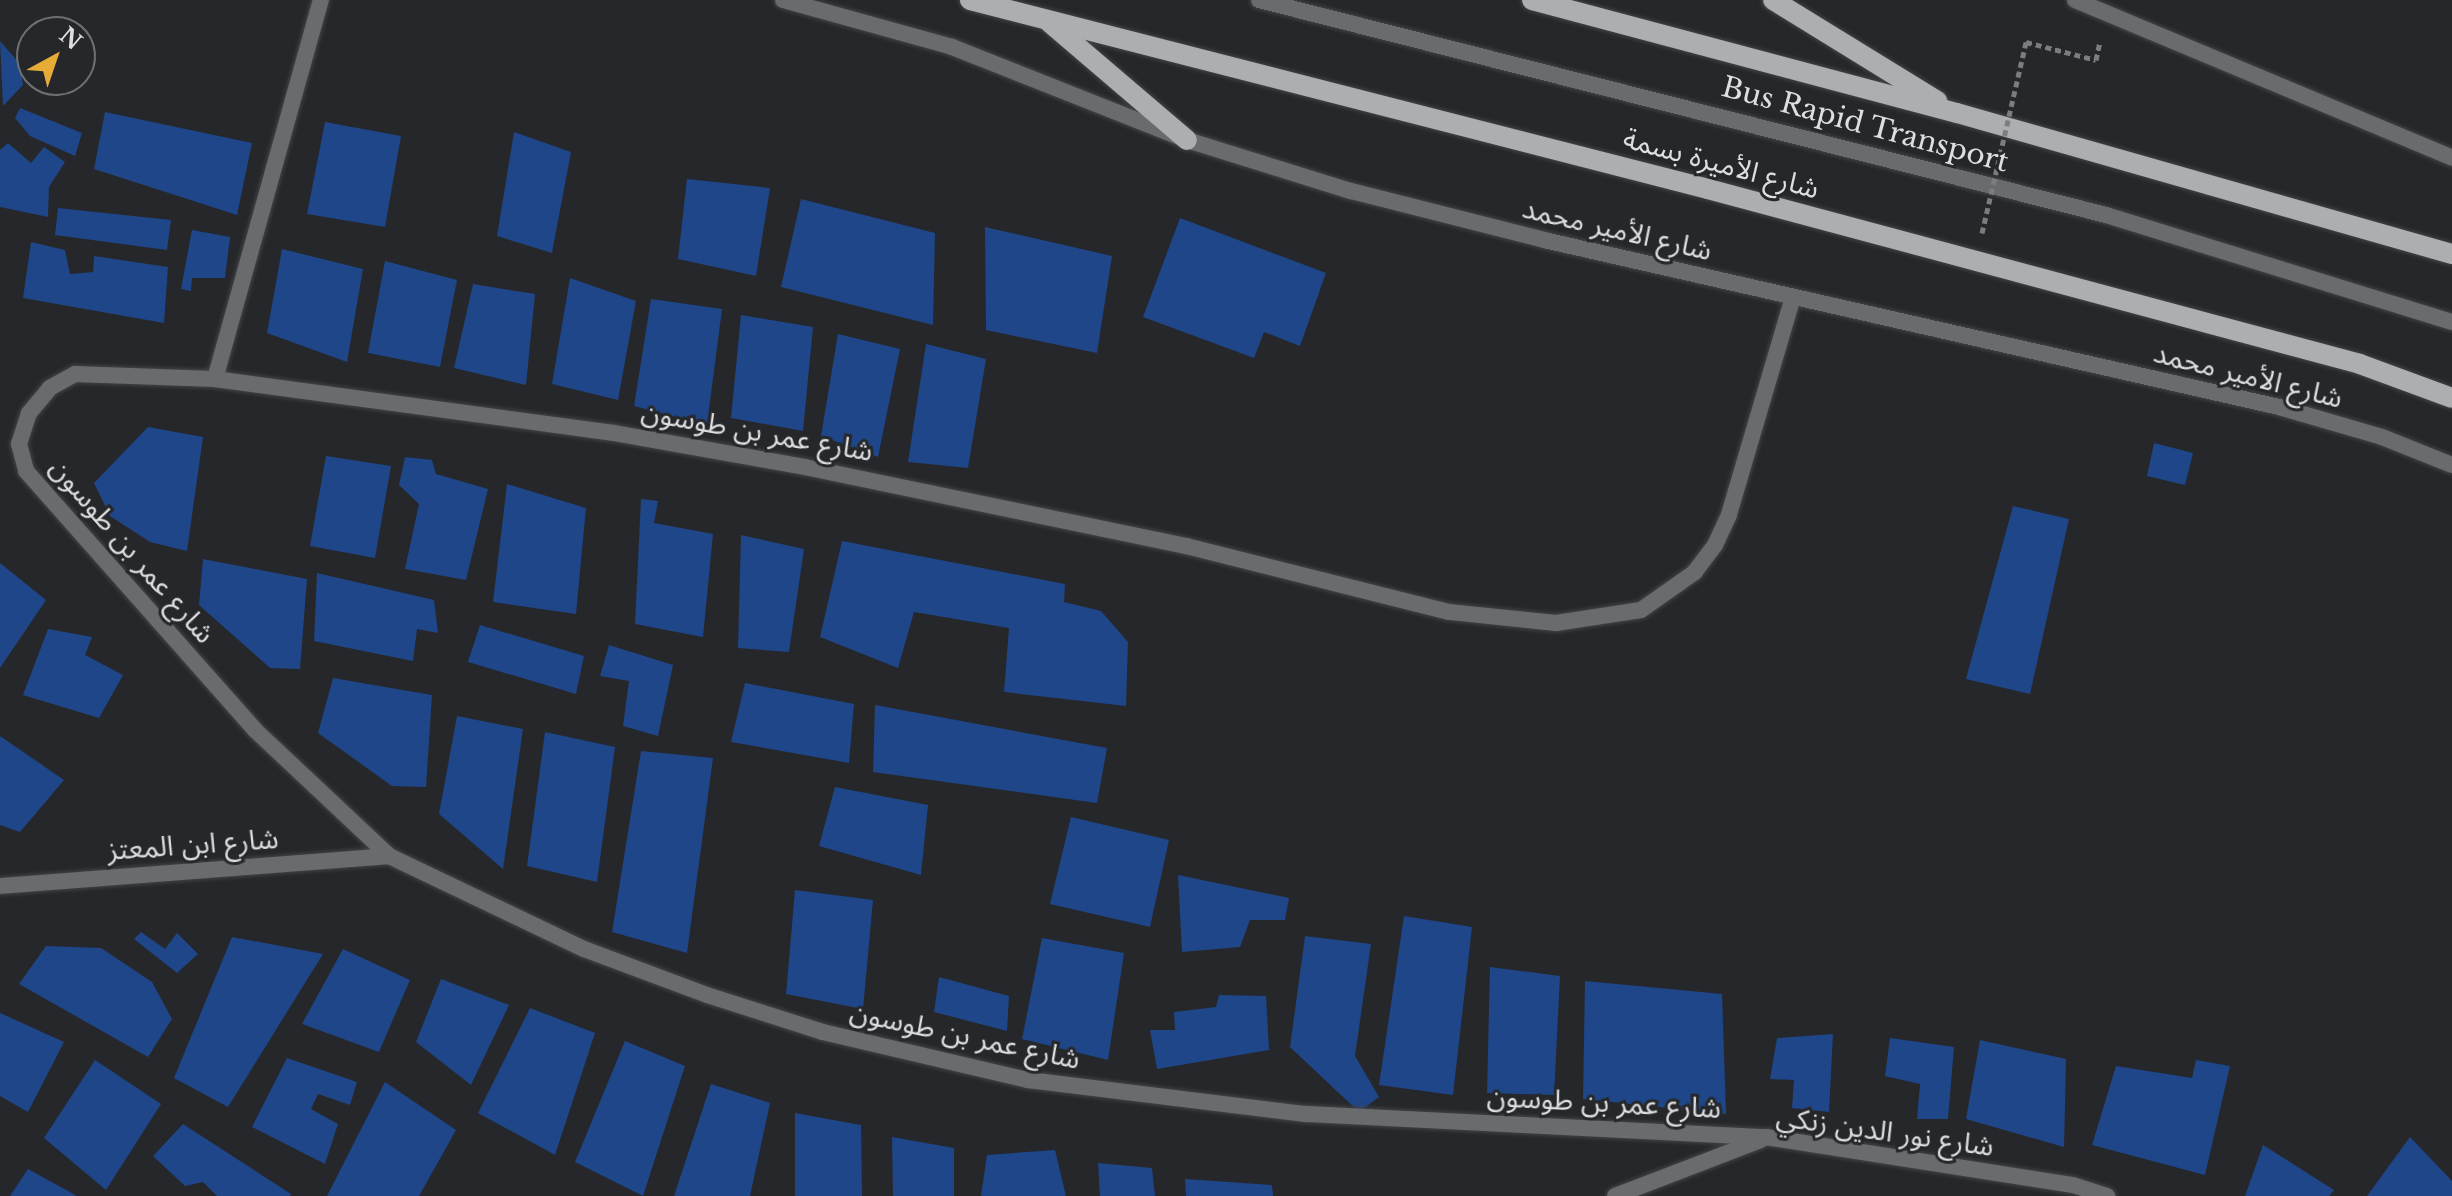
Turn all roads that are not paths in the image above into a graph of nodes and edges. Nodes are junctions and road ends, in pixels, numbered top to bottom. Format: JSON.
{"nodes":[{"id":1,"x":321,"y":0,"type":"edge"},
{"id":2,"x":783,"y":0,"type":"edge"},
{"id":3,"x":970,"y":0,"type":"edge"},
{"id":4,"x":1259,"y":0,"type":"edge"},
{"id":5,"x":1532,"y":0,"type":"edge"},
{"id":6,"x":1773,"y":0,"type":"edge"},
{"id":7,"x":2075,"y":0,"type":"edge"},
{"id":8,"x":1047,"y":21,"type":"junction"},
{"id":9,"x":1957,"y":113,"type":"junction"},
{"id":10,"x":1187,"y":140,"type":"junction"},
{"id":11,"x":2452,"y":158,"type":"edge"},
{"id":12,"x":2452,"y":254,"type":"edge"},
{"id":13,"x":1793,"y":297,"type":"junction"},
{"id":14,"x":2452,"y":322,"type":"edge"},
{"id":15,"x":215,"y":379,"type":"junction"},
{"id":16,"x":2452,"y":398,"type":"edge"},
{"id":17,"x":2452,"y":465,"type":"edge"},
{"id":18,"x":389,"y":856,"type":"junction"},
{"id":19,"x":0,"y":886,"type":"edge"},
{"id":20,"x":1766,"y":1137,"type":"junction"},
{"id":21,"x":1615,"y":1196,"type":"edge"},
{"id":22,"x":2107,"y":1196,"type":"edge"}],
"edges":[{"from":1,"to":15,"type":"street"},
{"from":2,"to":10,"type":"street","name":"شارع الأمير محمد"},
{"from":3,"to":8,"type":"main road","name":"شارع الأميرة بسمة"},
{"from":4,"to":14,"type":"street","name":"Bus Rapid Transport"},
{"from":5,"to":9,"type":"main road"},
{"from":6,"to":9,"type":"main road"},
{"from":7,"to":11,"type":"street"},
{"from":8,"to":10,"type":"main road"},
{"from":8,"to":16,"type":"main road","name":"شارع الأميرة بسمة"},
{"from":9,"to":12,"type":"main road"},
{"from":10,"to":13,"type":"street","name":"شارع الأمير محمد"},
{"from":13,"to":15,"type":"street","name":"شارع عمر بن طوسون"},
{"from":13,"to":17,"type":"street","name":"شارع الأمير محمد"},
{"from":15,"to":18,"type":"street","name":"شارع عمر بن طوسون"},
{"from":18,"to":19,"type":"street","name":"شارع ابن المعتز"},
{"from":18,"to":20,"type":"street","name":"شارع عمر بن طوسون"},
{"from":20,"to":21,"type":"street","name":"شارع نور الدين زنكي"},
{"from":20,"to":22,"type":"street","name":"شارع نور الدين زنكي"}]}
